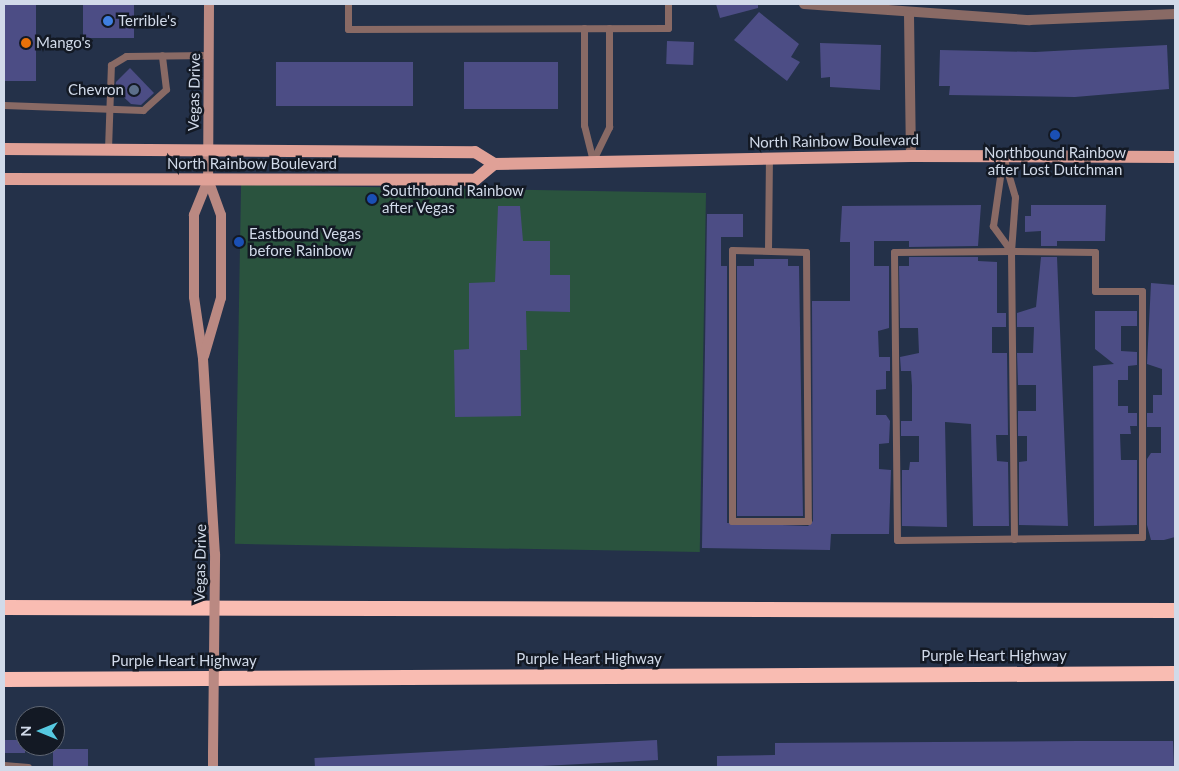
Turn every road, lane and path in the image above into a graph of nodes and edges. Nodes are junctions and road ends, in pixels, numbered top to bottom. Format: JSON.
{"nodes":[{"id":1,"x":209,"y":4,"type":"edge"},
{"id":2,"x":348,"y":4,"type":"edge"},
{"id":3,"x":668,"y":4,"type":"edge"},
{"id":4,"x":804,"y":4,"type":"edge"},
{"id":5,"x":1175,"y":14,"type":"edge"},
{"id":6,"x":910,"y":15,"type":"junction"},
{"id":7,"x":584,"y":28,"type":"junction"},
{"id":8,"x":609,"y":28,"type":"junction"},
{"id":9,"x":162,"y":55,"type":"junction"},
{"id":10,"x":209,"y":55,"type":"junction"},
{"id":11,"x":4,"y":105,"type":"edge"},
{"id":12,"x":109,"y":106,"type":"junction"},
{"id":13,"x":4,"y":149,"type":"edge"},
{"id":14,"x":108,"y":149,"type":"junction"},
{"id":15,"x":208,"y":151,"type":"junction"},
{"id":16,"x":911,"y":156,"type":"junction"},
{"id":17,"x":1003,"y":156,"type":"junction"},
{"id":18,"x":1175,"y":157,"type":"edge"},
{"id":19,"x":769,"y":158,"type":"junction"},
{"id":20,"x":593,"y":160,"type":"junction"},
{"id":21,"x":494,"y":164,"type":"junction"},
{"id":22,"x":4,"y":179,"type":"edge"},
{"id":23,"x":208,"y":180,"type":"junction"},
{"id":24,"x":768,"y":250,"type":"junction"},
{"id":25,"x":1011,"y":251,"type":"junction"},
{"id":26,"x":203,"y":359,"type":"junction"},
{"id":27,"x":1014,"y":539,"type":"junction"},
{"id":28,"x":4,"y":607,"type":"edge"},
{"id":29,"x":1175,"y":610,"type":"edge"},
{"id":30,"x":1175,"y":673,"type":"edge"},
{"id":31,"x":4,"y":679,"type":"edge"},
{"id":32,"x":55,"y":679,"type":"junction"},
{"id":33,"x":4,"y":683,"type":"edge"},
{"id":34,"x":4,"y":765,"type":"edge"},
{"id":35,"x":28,"y":767,"type":"edge"},
{"id":36,"x":213,"y":767,"type":"edge"}],
"edges":[{"from":1,"to":10,"type":"main road","name":"Vegas Drive"},
{"from":2,"to":7,"type":"lane"},
{"from":3,"to":8,"type":"lane"},
{"from":4,"to":6,"type":"street"},
{"from":5,"to":6,"type":"street"},
{"from":6,"to":16,"type":"street"},
{"from":7,"to":8,"type":"lane"},
{"from":7,"to":20,"type":"lane"},
{"from":8,"to":20,"type":"lane"},
{"from":9,"to":10,"type":"lane"},
{"from":9,"to":12,"type":"lane"},
{"from":9,"to":12,"type":"lane"},
{"from":10,"to":15,"type":"main road","name":"Vegas Drive"},
{"from":11,"to":12,"type":"lane"},
{"from":12,"to":14,"type":"lane"},
{"from":13,"to":14,"type":"main road","name":"North Rainbow Boulevard"},
{"from":14,"to":15,"type":"main road","name":"North Rainbow Boulevard"},
{"from":15,"to":21,"type":"main road","name":"North Rainbow Boulevard"},
{"from":15,"to":23,"type":"main road","name":"Vegas Drive"},
{"from":16,"to":17,"type":"main road","name":"North Rainbow Boulevard"},
{"from":16,"to":19,"type":"main road","name":"North Rainbow Boulevard"},
{"from":17,"to":18,"type":"main road","name":"North Rainbow Boulevard"},
{"from":17,"to":25,"type":"lane"},
{"from":17,"to":25,"type":"lane"},
{"from":19,"to":20,"type":"main road","name":"North Rainbow Boulevard"},
{"from":19,"to":24,"type":"lane"},
{"from":20,"to":21,"type":"main road","name":"North Rainbow Boulevard"},
{"from":21,"to":23,"type":"main road","name":"North Rainbow Boulevard"},
{"from":22,"to":23,"type":"main road","name":"North Rainbow Boulevard"},
{"from":23,"to":26,"type":"main road","name":"Vegas Drive"},
{"from":23,"to":26,"type":"main road","name":"Vegas Drive"},
{"from":24,"to":24,"type":"lane"},
{"from":25,"to":27,"type":"lane"},
{"from":25,"to":27,"type":"lane"},
{"from":25,"to":27,"type":"lane"},
{"from":26,"to":36,"type":"main road","name":"Vegas Drive","bridge":true},
{"from":28,"to":29,"type":"highway"},
{"from":30,"to":32,"type":"highway","name":"Purple Heart Highway"},
{"from":31,"to":32,"type":"highway","name":"Purple Heart Highway"},
{"from":32,"to":33,"type":"highway"},
{"from":34,"to":35,"type":"lane"}]}
